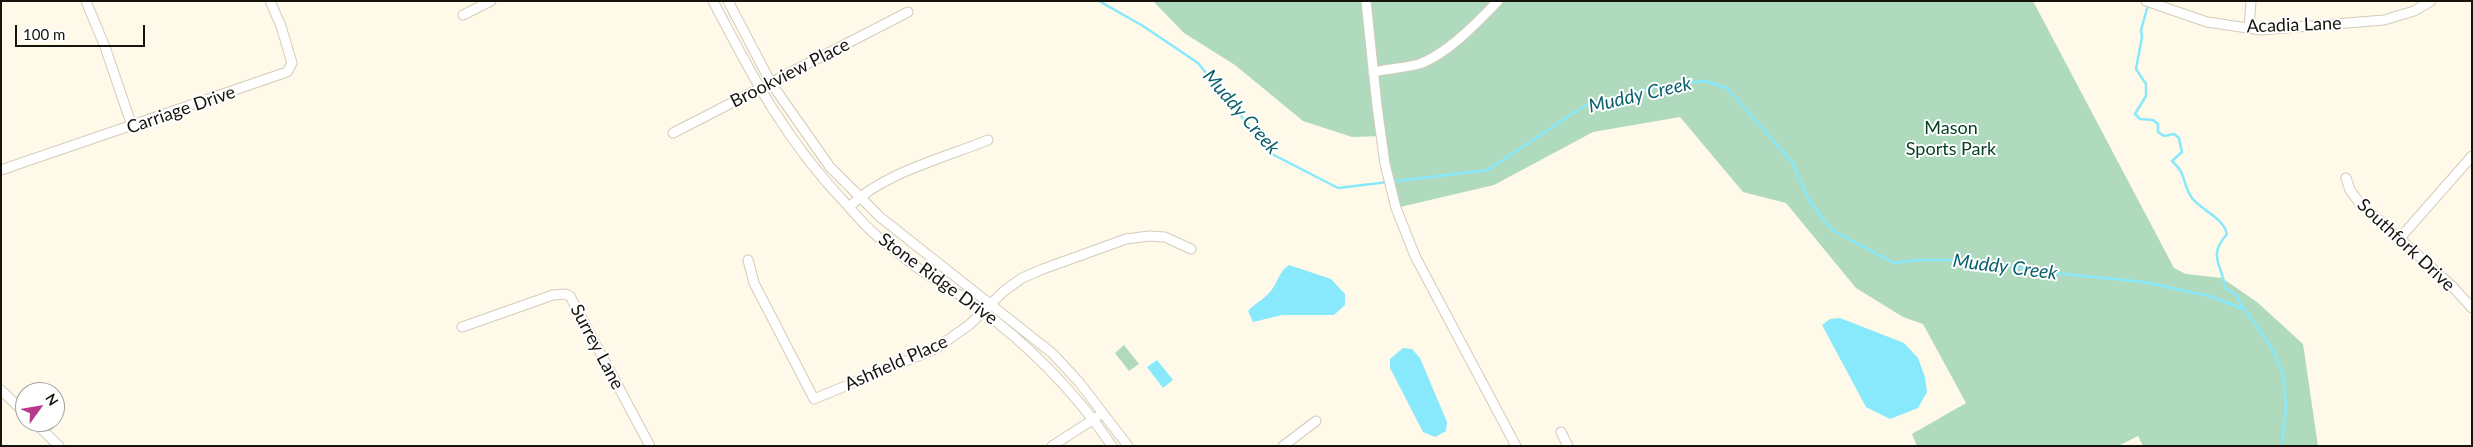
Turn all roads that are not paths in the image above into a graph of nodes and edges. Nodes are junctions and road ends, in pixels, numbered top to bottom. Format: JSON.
{"nodes":[{"id":1,"x":86,"y":1,"type":"edge"},
{"id":2,"x":270,"y":1,"type":"edge"},
{"id":3,"x":491,"y":1,"type":"edge"},
{"id":4,"x":713,"y":1,"type":"edge"},
{"id":5,"x":728,"y":1,"type":"edge"},
{"id":6,"x":1366,"y":1,"type":"edge"},
{"id":7,"x":1498,"y":1,"type":"edge"},
{"id":8,"x":2146,"y":1,"type":"edge"},
{"id":9,"x":2251,"y":1,"type":"edge"},
{"id":10,"x":2431,"y":1,"type":"edge"},
{"id":11,"x":908,"y":12,"type":"dead end"},
{"id":12,"x":463,"y":15,"type":"dead end"},
{"id":13,"x":2249,"y":28,"type":"junction"},
{"id":14,"x":1373,"y":72,"type":"junction"},
{"id":15,"x":770,"y":83,"type":"junction"},
{"id":16,"x":759,"y":88,"type":"junction"},
{"id":17,"x":132,"y":126,"type":"junction"},
{"id":18,"x":673,"y":133,"type":"dead end"},
{"id":19,"x":988,"y":140,"type":"dead end"},
{"id":20,"x":2472,"y":156,"type":"edge"},
{"id":21,"x":1,"y":170,"type":"edge"},
{"id":22,"x":2346,"y":178,"type":"dead end"},
{"id":23,"x":860,"y":197,"type":"junction"},
{"id":24,"x":849,"y":207,"type":"junction"},
{"id":25,"x":2400,"y":238,"type":"junction"},
{"id":26,"x":1192,"y":249,"type":"dead end"},
{"id":27,"x":748,"y":260,"type":"dead end"},
{"id":28,"x":991,"y":303,"type":"junction"},
{"id":29,"x":2472,"y":308,"type":"edge"},
{"id":30,"x":984,"y":312,"type":"junction"},
{"id":31,"x":462,"y":327,"type":"dead end"},
{"id":32,"x":1,"y":390,"type":"edge"},
{"id":33,"x":15,"y":403,"type":"edge"},
{"id":34,"x":1102,"y":411,"type":"junction"},
{"id":35,"x":1094,"y":419,"type":"junction"},
{"id":36,"x":1316,"y":420,"type":"dead end"},
{"id":37,"x":44,"y":432,"type":"edge"},
{"id":38,"x":1561,"y":432,"type":"dead end"},
{"id":39,"x":59,"y":446,"type":"edge"},
{"id":40,"x":650,"y":446,"type":"edge"},
{"id":41,"x":1052,"y":446,"type":"edge"},
{"id":42,"x":1112,"y":446,"type":"edge"},
{"id":43,"x":1128,"y":446,"type":"edge"},
{"id":44,"x":1283,"y":446,"type":"edge"},
{"id":45,"x":1516,"y":446,"type":"edge"},
{"id":46,"x":1568,"y":446,"type":"edge"}],
"edges":[{"from":1,"to":17,"type":"street"},
{"from":2,"to":17,"type":"street","name":"Carriage Drive"},
{"from":3,"to":12,"type":"street"},
{"from":4,"to":16,"type":"street","name":"Stone Ridge Drive"},
{"from":5,"to":15,"type":"street","name":"Stone Ridge Drive"},
{"from":6,"to":14,"type":"street"},
{"from":7,"to":14,"type":"street"},
{"from":8,"to":13,"type":"street","name":"Acadia Lane"},
{"from":9,"to":13,"type":"street"},
{"from":10,"to":13,"type":"street","name":"Acadia Lane"},
{"from":11,"to":15,"type":"street","name":"Brookview Place"},
{"from":14,"to":45,"type":"street"},
{"from":15,"to":16,"type":"street","name":"Brookview Place"},
{"from":15,"to":23,"type":"street","name":"Stone Ridge Drive"},
{"from":16,"to":18,"type":"street","name":"Brookview Place"},
{"from":16,"to":24,"type":"street","name":"Stone Ridge Drive"},
{"from":17,"to":21,"type":"street","name":"Carriage Drive"},
{"from":19,"to":23,"type":"street"},
{"from":20,"to":25,"type":"street"},
{"from":22,"to":25,"type":"street","name":"Southfork Drive"},
{"from":23,"to":24,"type":"street"},
{"from":23,"to":28,"type":"street","name":"Stone Ridge Drive"},
{"from":24,"to":30,"type":"street","name":"Stone Ridge Drive"},
{"from":25,"to":29,"type":"street","name":"Southfork Drive"},
{"from":26,"to":28,"type":"street","name":"Ashfield Place"},
{"from":27,"to":30,"type":"street","name":"Ashfield Place"},
{"from":28,"to":30,"type":"street","name":"Ashfield Place"},
{"from":28,"to":34,"type":"street","name":"Stone Ridge Drive"},
{"from":30,"to":35,"type":"street","name":"Stone Ridge Drive"},
{"from":31,"to":40,"type":"street","name":"Surrey Lane"},
{"from":32,"to":33,"type":"street"},
{"from":34,"to":35,"type":"street"},
{"from":34,"to":43,"type":"street","name":"Stone Ridge Drive"},
{"from":35,"to":41,"type":"street"},
{"from":35,"to":42,"type":"street","name":"Stone Ridge Drive"},
{"from":36,"to":44,"type":"street"},
{"from":37,"to":39,"type":"street"},
{"from":38,"to":46,"type":"street"}]}
